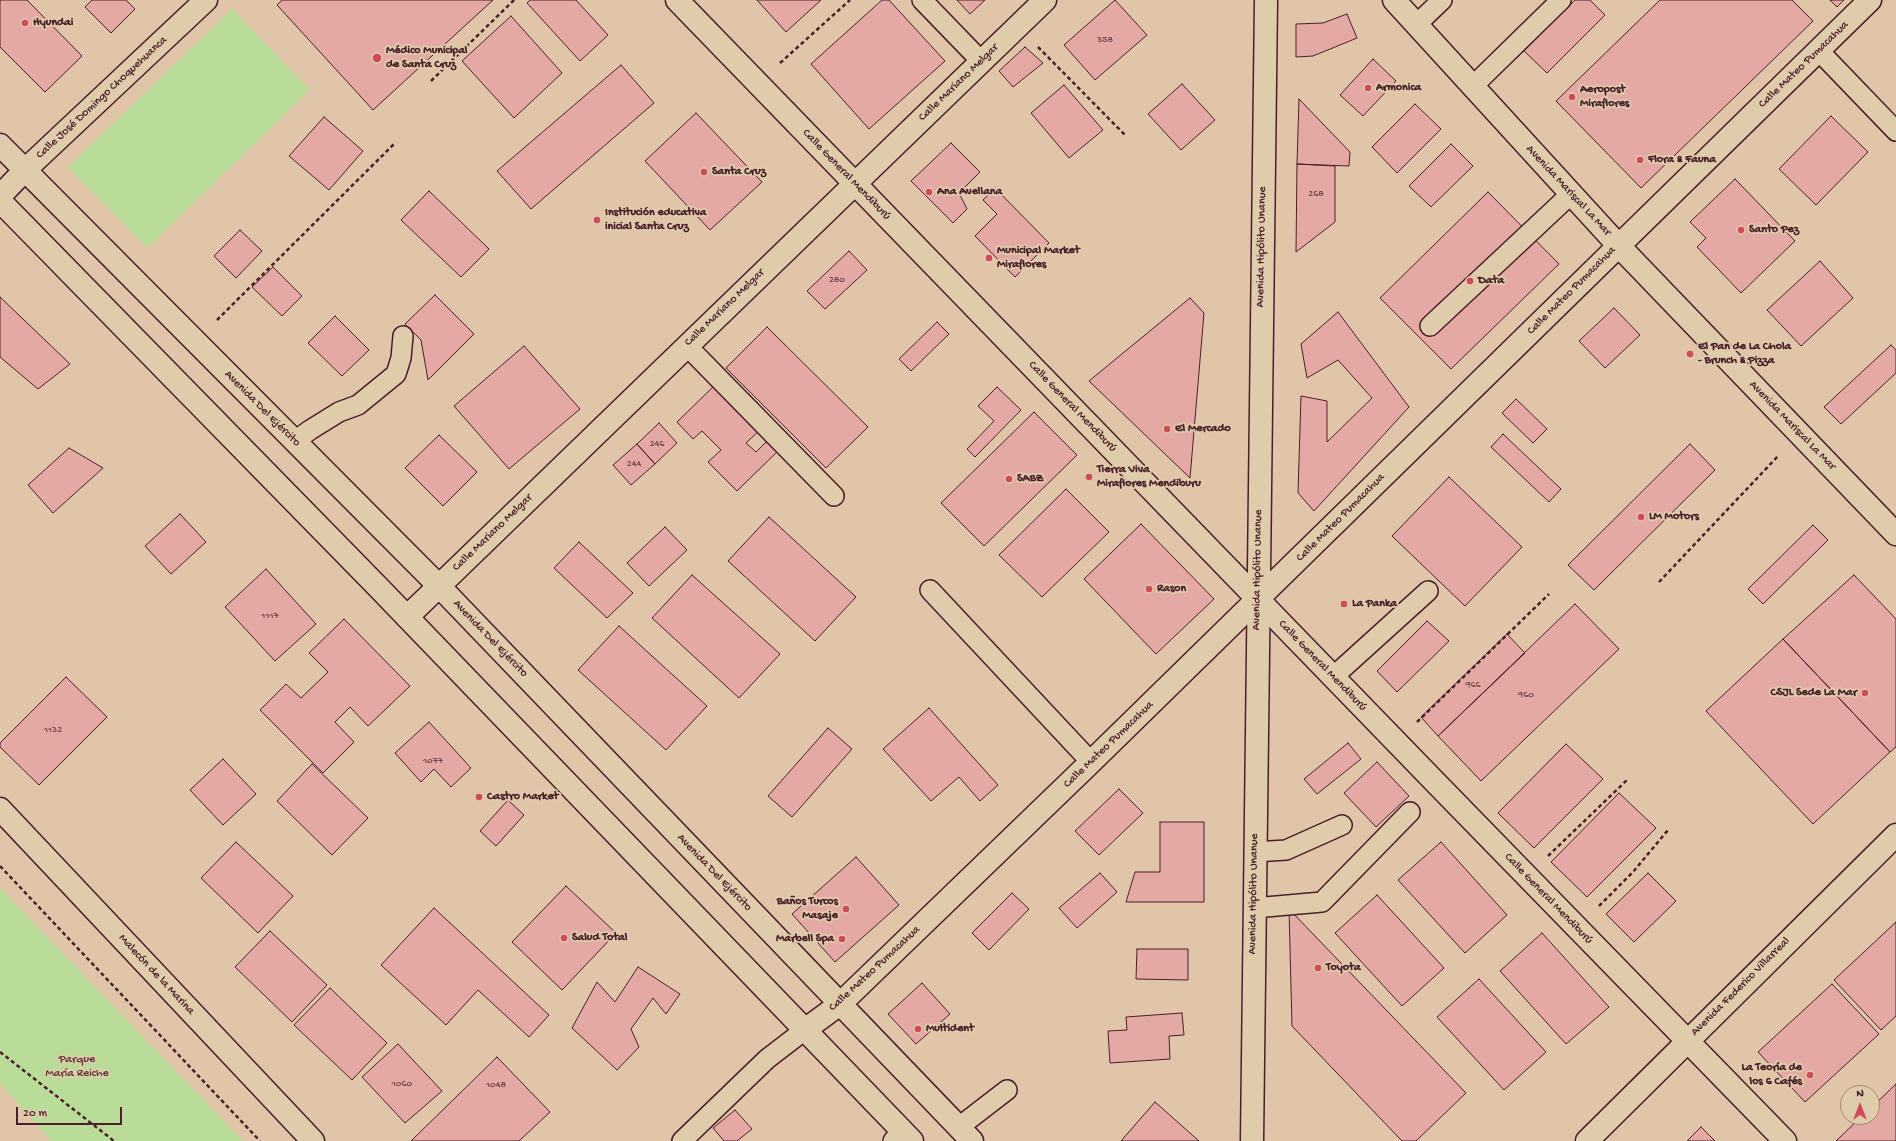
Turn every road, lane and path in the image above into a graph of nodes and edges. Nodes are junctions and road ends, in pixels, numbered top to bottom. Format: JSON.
{"nodes":[{"id":1,"x":206,"y":0,"type":"edge"},
{"id":2,"x":514,"y":0,"type":"edge"},
{"id":3,"x":677,"y":0,"type":"edge"},
{"id":4,"x":850,"y":0,"type":"edge"},
{"id":5,"x":922,"y":0,"type":"edge"},
{"id":6,"x":1045,"y":0,"type":"edge"},
{"id":7,"x":1266,"y":0,"type":"edge"},
{"id":8,"x":1394,"y":0,"type":"edge"},
{"id":9,"x":1442,"y":0,"type":"edge"},
{"id":10,"x":1561,"y":0,"type":"edge"},
{"id":11,"x":1870,"y":0,"type":"edge"},
{"id":12,"x":1416,"y":25,"type":"junction"},
{"id":13,"x":1017,"y":26,"type":"junction"},
{"id":14,"x":1819,"y":51,"type":"junction"},
{"id":15,"x":981,"y":62,"type":"junction"},
{"id":16,"x":431,"y":81,"type":"dead end"},
{"id":17,"x":758,"y":83,"type":"junction"},
{"id":18,"x":1473,"y":86,"type":"junction"},
{"id":19,"x":1896,"y":131,"type":"edge"},
{"id":20,"x":1126,"y":136,"type":"dead end"},
{"id":21,"x":394,"y":144,"type":"dead end"},
{"id":22,"x":0,"y":145,"type":"edge"},
{"id":23,"x":25,"y":170,"type":"junction"},
{"id":24,"x":854,"y":183,"type":"junction"},
{"id":25,"x":1571,"y":194,"type":"junction"},
{"id":26,"x":0,"y":196,"type":"edge"},
{"id":27,"x":0,"y":201,"type":"edge"},
{"id":28,"x":1618,"y":245,"type":"junction"},
{"id":29,"x":1430,"y":326,"type":"dead end"},
{"id":30,"x":403,"y":336,"type":"dead end"},
{"id":31,"x":196,"y":341,"type":"junction"},
{"id":32,"x":687,"y":346,"type":"junction"},
{"id":33,"x":1799,"y":433,"type":"junction"},
{"id":34,"x":295,"y":441,"type":"junction"},
{"id":35,"x":834,"y":496,"type":"dead end"},
{"id":36,"x":1896,"y":534,"type":"edge"},
{"id":37,"x":1658,"y":582,"type":"dead end"},
{"id":38,"x":439,"y":586,"type":"junction"},
{"id":39,"x":930,"y":590,"type":"dead end"},
{"id":40,"x":1428,"y":591,"type":"dead end"},
{"id":41,"x":1549,"y":594,"type":"dead end"},
{"id":42,"x":1258,"y":600,"type":"junction"},
{"id":43,"x":407,"y":617,"type":"junction"},
{"id":44,"x":1333,"y":678,"type":"junction"},
{"id":45,"x":1396,"y":742,"type":"junction"},
{"id":46,"x":1092,"y":762,"type":"junction"},
{"id":47,"x":1628,"y":780,"type":"dead end"},
{"id":48,"x":0,"y":809,"type":"edge"},
{"id":49,"x":1410,"y":812,"type":"dead end"},
{"id":50,"x":1342,"y":825,"type":"dead end"},
{"id":51,"x":1668,"y":830,"type":"dead end"},
{"id":52,"x":1896,"y":835,"type":"edge"},
{"id":53,"x":1255,"y":852,"type":"junction"},
{"id":54,"x":0,"y":866,"type":"edge"},
{"id":55,"x":1526,"y":877,"type":"junction"},
{"id":56,"x":1254,"y":908,"type":"junction"},
{"id":57,"x":1577,"y":928,"type":"junction"},
{"id":58,"x":840,"y":1004,"type":"junction"},
{"id":59,"x":806,"y":1029,"type":"junction"},
{"id":60,"x":1687,"y":1041,"type":"junction"},
{"id":61,"x":0,"y":1052,"type":"edge"},
{"id":62,"x":1008,"y":1090,"type":"dead end"},
{"id":63,"x":966,"y":1134,"type":"edge"},
{"id":64,"x":902,"y":1137,"type":"edge"},
{"id":65,"x":114,"y":1141,"type":"edge"},
{"id":66,"x":260,"y":1141,"type":"edge"},
{"id":67,"x":313,"y":1141,"type":"edge"},
{"id":68,"x":682,"y":1141,"type":"edge"},
{"id":69,"x":1252,"y":1141,"type":"edge"},
{"id":70,"x":1587,"y":1141,"type":"edge"},
{"id":71,"x":1785,"y":1141,"type":"edge"}],
"edges":[{"from":1,"to":23,"type":"street","name":"Calle José Domingo Choquehuanca"},
{"from":2,"to":16,"type":"path"},
{"from":3,"to":17,"type":"street","name":"Calle General Mendiburú"},
{"from":4,"to":17,"type":"path"},
{"from":5,"to":15,"type":"lane"},
{"from":6,"to":13,"type":"street","name":"Calle Mariano Melgar"},
{"from":7,"to":42,"type":"street","name":"Avenida Hipólito Unanue"},
{"from":8,"to":12,"type":"street","name":"Avenida Mariscal La Mar"},
{"from":9,"to":12,"type":"lane"},
{"from":10,"to":18,"type":"lane"},
{"from":11,"to":14,"type":"street","name":"Calle Mateo Pumacahua"},
{"from":12,"to":18,"type":"street","name":"Avenida Mariscal La Mar"},
{"from":13,"to":15,"type":"street","name":"Calle Mariano Melgar"},
{"from":13,"to":20,"type":"path"},
{"from":14,"to":19,"type":"lane"},
{"from":14,"to":28,"type":"street","name":"Calle Mateo Pumacahua"},
{"from":15,"to":24,"type":"street","name":"Calle Mariano Melgar"},
{"from":17,"to":24,"type":"street","name":"Calle General Mendiburú"},
{"from":18,"to":25,"type":"street","name":"Avenida Mariscal La Mar"},
{"from":21,"to":31,"type":"path"},
{"from":22,"to":23,"type":"street","name":"Avenida Del Ejército"},
{"from":23,"to":26,"type":"street","name":"Calle José Domingo Choquehuanca"},
{"from":23,"to":31,"type":"street","name":"Avenida Del Ejército"},
{"from":24,"to":32,"type":"street","name":"Calle Mariano Melgar"},
{"from":24,"to":42,"type":"street","name":"Calle General Mendiburú"},
{"from":25,"to":28,"type":"street","name":"Avenida Mariscal La Mar"},
{"from":25,"to":29,"type":"lane"},
{"from":27,"to":43,"type":"street"},
{"from":28,"to":33,"type":"street","name":"Avenida Mariscal La Mar"},
{"from":28,"to":42,"type":"street","name":"Calle Mateo Pumacahua"},
{"from":30,"to":34,"type":"lane"},
{"from":31,"to":34,"type":"street","name":"Avenida Del Ejército"},
{"from":32,"to":35,"type":"lane"},
{"from":32,"to":38,"type":"street","name":"Calle Mariano Melgar"},
{"from":33,"to":36,"type":"street","name":"Avenida Mariscal La Mar"},
{"from":33,"to":37,"type":"path"},
{"from":34,"to":38,"type":"street","name":"Avenida Del Ejército"},
{"from":38,"to":43,"type":"street","name":"Calle Mariano Melgar"},
{"from":38,"to":58,"type":"street","name":"Avenida Del Ejército"},
{"from":39,"to":46,"type":"lane"},
{"from":40,"to":44,"type":"lane"},
{"from":41,"to":45,"type":"path"},
{"from":42,"to":44,"type":"street","name":"Calle General Mendiburú"},
{"from":42,"to":46,"type":"street","name":"Calle Mateo Pumacahua"},
{"from":42,"to":53,"type":"street","name":"Avenida Hipólito Unanue"},
{"from":43,"to":59,"type":"street"},
{"from":44,"to":45,"type":"street","name":"Calle General Mendiburú"},
{"from":45,"to":55,"type":"street","name":"Calle General Mendiburú"},
{"from":46,"to":58,"type":"street","name":"Calle Mateo Pumacahua"},
{"from":47,"to":55,"type":"path"},
{"from":48,"to":67,"type":"street","name":"Malecón de la Marina"},
{"from":49,"to":56,"type":"lane"},
{"from":50,"to":53,"type":"lane"},
{"from":51,"to":57,"type":"path"},
{"from":52,"to":60,"type":"street","name":"Avenida Federico Villarreal"},
{"from":53,"to":56,"type":"street","name":"Avenida Hipólito Unanue"},
{"from":54,"to":66,"type":"path"},
{"from":55,"to":57,"type":"street","name":"Calle General Mendiburú"},
{"from":56,"to":69,"type":"street","name":"Avenida Hipólito Unanue"},
{"from":57,"to":60,"type":"street","name":"Calle General Mendiburú"},
{"from":58,"to":59,"type":"street","name":"Calle Mateo Pumacahua"},
{"from":58,"to":63,"type":"street","name":"Avenida Del Ejército"},
{"from":59,"to":64,"type":"street"},
{"from":59,"to":68,"type":"lane"},
{"from":60,"to":70,"type":"street","name":"Avenida Federico Villarreal"},
{"from":60,"to":71,"type":"street","name":"Calle General Mendiburú"},
{"from":61,"to":65,"type":"path"},
{"from":62,"to":63,"type":"lane"}]}
